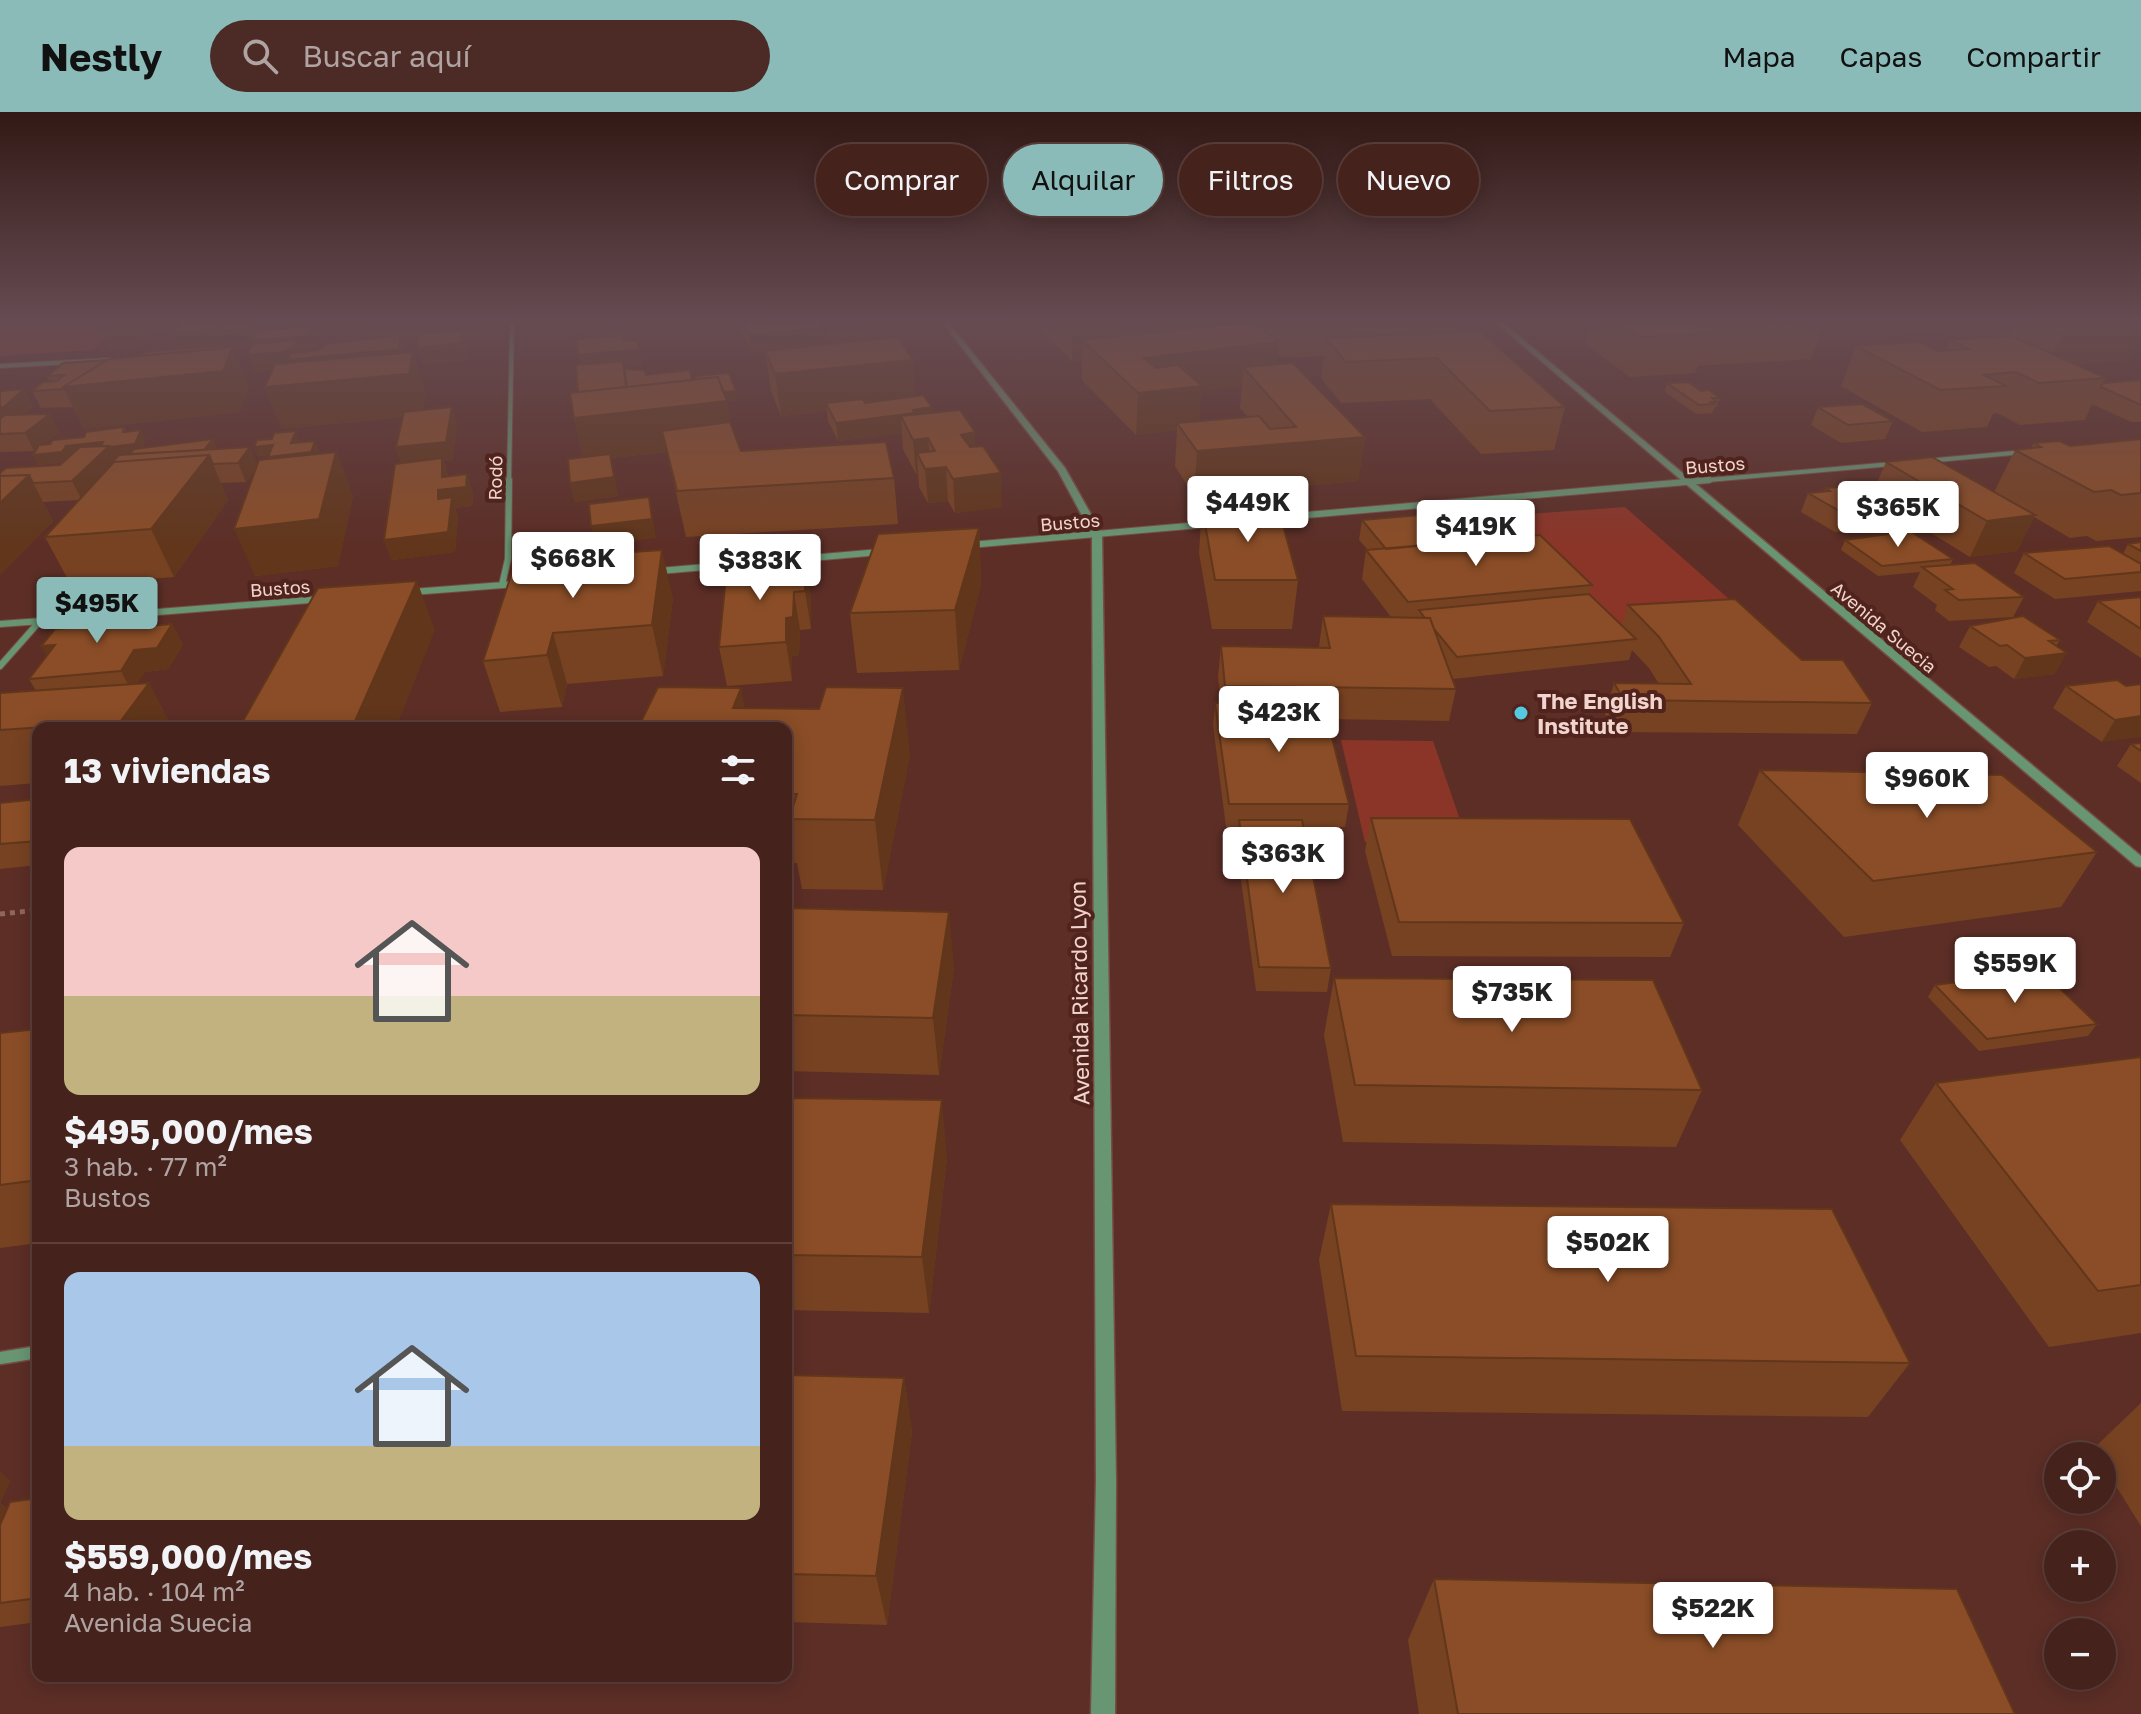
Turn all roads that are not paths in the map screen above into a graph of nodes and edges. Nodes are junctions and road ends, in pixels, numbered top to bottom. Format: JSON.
{"nodes":[{"id":1,"x":511,"y":397,"type":"edge"},
{"id":2,"x":1004,"y":397,"type":"edge"},
{"id":3,"x":1586,"y":397,"type":"edge"},
{"id":4,"x":2032,"y":452,"type":"edge"},
{"id":5,"x":1922,"y":461,"type":"edge"},
{"id":6,"x":1907,"y":463,"type":"edge"},
{"id":7,"x":1686,"y":482,"type":"junction"},
{"id":8,"x":1262,"y":519,"type":"edge"},
{"id":9,"x":1215,"y":523,"type":"edge"},
{"id":10,"x":1097,"y":534,"type":"junction"},
{"id":11,"x":957,"y":546,"type":"edge"},
{"id":12,"x":894,"y":551,"type":"edge"},
{"id":13,"x":643,"y":573,"type":"edge"},
{"id":14,"x":534,"y":582,"type":"edge"},
{"id":15,"x":502,"y":585,"type":"junction"},
{"id":16,"x":406,"y":592,"type":"edge"},
{"id":17,"x":327,"y":599,"type":"edge"},
{"id":18,"x":104,"y":616,"type":"edge"},
{"id":19,"x":88,"y":617,"type":"edge"},
{"id":20,"x":40,"y":621,"type":"junction"},
{"id":21,"x":0,"y":624,"type":"edge"},
{"id":22,"x":0,"y":666,"type":"edge"},
{"id":23,"x":2141,"y":863,"type":"edge"},
{"id":24,"x":32,"y":1353,"type":"edge"},
{"id":25,"x":0,"y":1358,"type":"edge"},
{"id":26,"x":1103,"y":1714,"type":"edge"}],
"edges":[{"from":1,"to":15,"type":"street","name":"Rodó"},
{"from":2,"to":10,"type":"street","name":"Avenida Ricardo Lyon"},
{"from":3,"to":7,"type":"street","name":"Avenida Suecia"},
{"from":4,"to":5,"type":"street"},
{"from":6,"to":7,"type":"street","name":"Bustos"},
{"from":7,"to":8,"type":"street","name":"Bustos"},
{"from":7,"to":23,"type":"street","name":"Avenida Suecia"},
{"from":9,"to":10,"type":"street","name":"Bustos"},
{"from":10,"to":11,"type":"street","name":"Bustos"},
{"from":10,"to":26,"type":"street","name":"Avenida Ricardo Lyon"},
{"from":12,"to":13,"type":"street"},
{"from":14,"to":15,"type":"street"},
{"from":15,"to":16,"type":"street"},
{"from":17,"to":18,"type":"street","name":"Bustos"},
{"from":19,"to":20,"type":"street"},
{"from":20,"to":21,"type":"street"},
{"from":20,"to":22,"type":"street"},
{"from":24,"to":25,"type":"street"}]}
